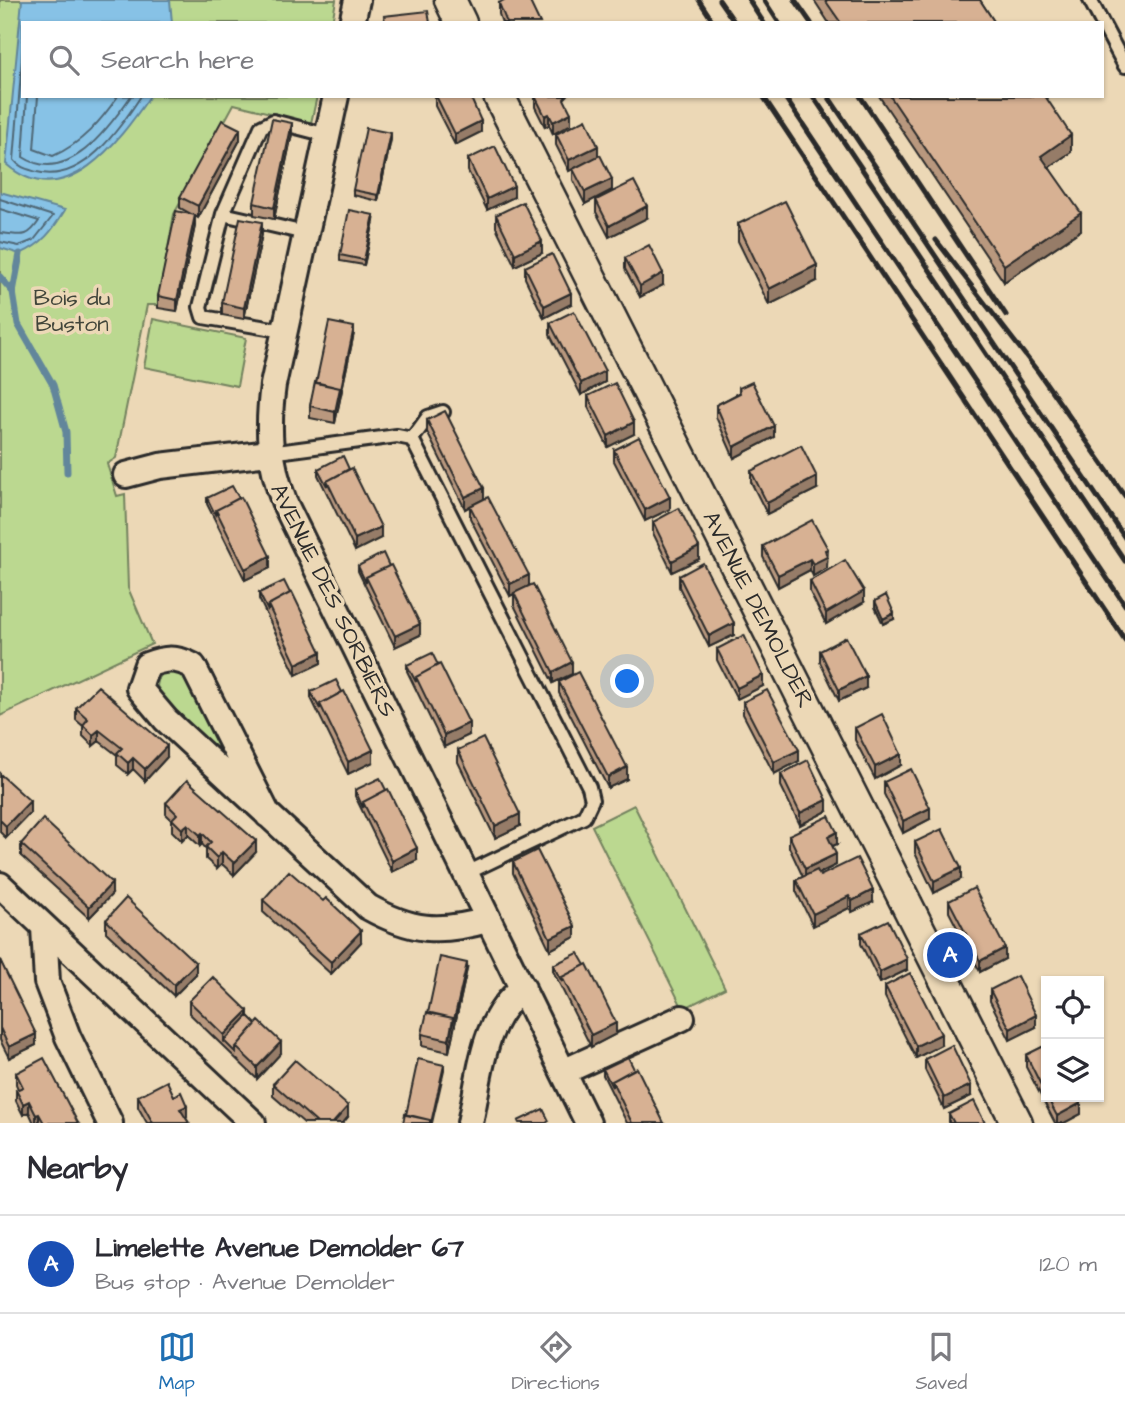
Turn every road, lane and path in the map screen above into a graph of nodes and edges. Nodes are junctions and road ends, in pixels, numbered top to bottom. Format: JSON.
{"nodes":[{"id":1,"x":357,"y":0,"type":"edge"},
{"id":2,"x":450,"y":0,"type":"edge"},
{"id":3,"x":1090,"y":0,"type":"edge"},
{"id":4,"x":352,"y":21,"type":"edge"},
{"id":5,"x":460,"y":21,"type":"edge"},
{"id":6,"x":1101,"y":21,"type":"edge"},
{"id":7,"x":1104,"y":26,"type":"edge"},
{"id":8,"x":1125,"y":66,"type":"edge"},
{"id":9,"x":336,"y":98,"type":"edge"},
{"id":10,"x":500,"y":98,"type":"edge"},
{"id":11,"x":327,"y":135,"type":"junction"},
{"id":12,"x":223,"y":215,"type":"junction"},
{"id":13,"x":305,"y":233,"type":"junction"},
{"id":14,"x":285,"y":331,"type":"junction"},
{"id":15,"x":443,"y":412,"type":"edge"},
{"id":16,"x":412,"y":439,"type":"junction"},
{"id":17,"x":269,"y":453,"type":"junction"},
{"id":18,"x":126,"y":475,"type":"dead end"},
{"id":19,"x":268,"y":814,"type":"junction"},
{"id":20,"x":467,"y":873,"type":"junction"},
{"id":21,"x":0,"y":885,"type":"edge"},
{"id":22,"x":487,"y":920,"type":"junction"},
{"id":23,"x":44,"y":927,"type":"junction"},
{"id":24,"x":523,"y":988,"type":"junction"},
{"id":25,"x":682,"y":1018,"type":"dead end"},
{"id":26,"x":563,"y":1073,"type":"junction"},
{"id":27,"x":110,"y":1123,"type":"edge"},
{"id":28,"x":253,"y":1123,"type":"edge"},
{"id":29,"x":470,"y":1123,"type":"edge"},
{"id":30,"x":588,"y":1123,"type":"edge"},
{"id":31,"x":1017,"y":1123,"type":"edge"}],
"edges":[{"from":1,"to":4,"type":"street"},
{"from":2,"to":5,"type":"street"},
{"from":3,"to":6,"type":"lane"},
{"from":7,"to":8,"type":"lane"},
{"from":9,"to":11,"type":"street","name":"AVENUE DES SORBIERS"},
{"from":10,"to":31,"type":"street","name":"AVENUE DEMOLDER"},
{"from":11,"to":12,"type":"lane"},
{"from":11,"to":13,"type":"street","name":"AVENUE DES SORBIERS"},
{"from":12,"to":13,"type":"lane"},
{"from":12,"to":14,"type":"lane"},
{"from":13,"to":14,"type":"street","name":"AVENUE DES SORBIERS"},
{"from":14,"to":17,"type":"street","name":"AVENUE DES SORBIERS"},
{"from":15,"to":16,"type":"lane"},
{"from":16,"to":17,"type":"lane"},
{"from":16,"to":20,"type":"lane"},
{"from":17,"to":18,"type":"street"},
{"from":17,"to":20,"type":"street","name":"AVENUE DES SORBIERS"},
{"from":19,"to":19,"type":"street"},
{"from":19,"to":22,"type":"street"},
{"from":20,"to":22,"type":"street","name":"AVENUE DES SORBIERS"},
{"from":21,"to":23,"type":"street"},
{"from":22,"to":24,"type":"street","name":"AVENUE DES SORBIERS"},
{"from":23,"to":27,"type":"street"},
{"from":23,"to":28,"type":"street"},
{"from":24,"to":26,"type":"street","name":"AVENUE DES SORBIERS"},
{"from":24,"to":29,"type":"street"},
{"from":25,"to":26,"type":"street"},
{"from":26,"to":30,"type":"street","name":"AVENUE DES SORBIERS"}]}
